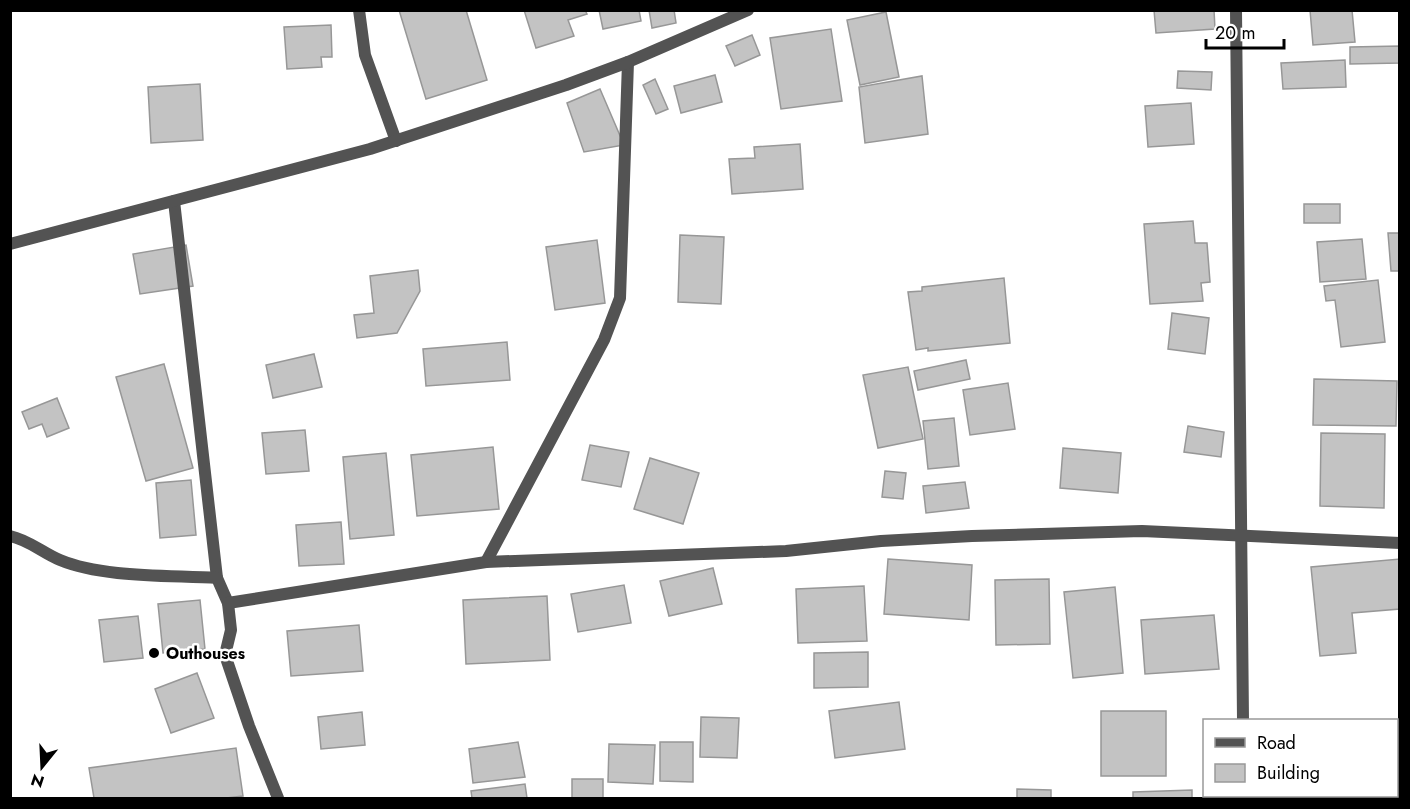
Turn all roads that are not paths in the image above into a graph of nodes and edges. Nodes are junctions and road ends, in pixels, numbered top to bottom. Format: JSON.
{"nodes":[{"id":1,"x":359,"y":10,"type":"edge"},
{"id":2,"x":748,"y":10,"type":"edge"},
{"id":3,"x":1236,"y":10,"type":"edge"},
{"id":4,"x":628,"y":62,"type":"junction"},
{"id":5,"x":396,"y":141,"type":"junction"},
{"id":6,"x":174,"y":201,"type":"junction"},
{"id":7,"x":10,"y":244,"type":"edge"},
{"id":8,"x":10,"y":536,"type":"edge"},
{"id":9,"x":1241,"y":537,"type":"junction"},
{"id":10,"x":1400,"y":543,"type":"edge"},
{"id":11,"x":486,"y":562,"type":"junction"},
{"id":12,"x":217,"y":578,"type":"junction"},
{"id":13,"x":228,"y":603,"type":"junction"},
{"id":14,"x":1243,"y":719,"type":"edge"},
{"id":15,"x":278,"y":798,"type":"edge"}],
"edges":[{"from":1,"to":5,"type":"street"},
{"from":2,"to":4,"type":"street"},
{"from":3,"to":9,"type":"street"},
{"from":4,"to":5,"type":"street"},
{"from":4,"to":11,"type":"street"},
{"from":5,"to":6,"type":"street"},
{"from":6,"to":7,"type":"street"},
{"from":6,"to":12,"type":"street"},
{"from":8,"to":12,"type":"street"},
{"from":9,"to":10,"type":"street"},
{"from":9,"to":11,"type":"street"},
{"from":9,"to":14,"type":"street"},
{"from":11,"to":13,"type":"street"},
{"from":12,"to":13,"type":"street"},
{"from":13,"to":15,"type":"street"}]}
